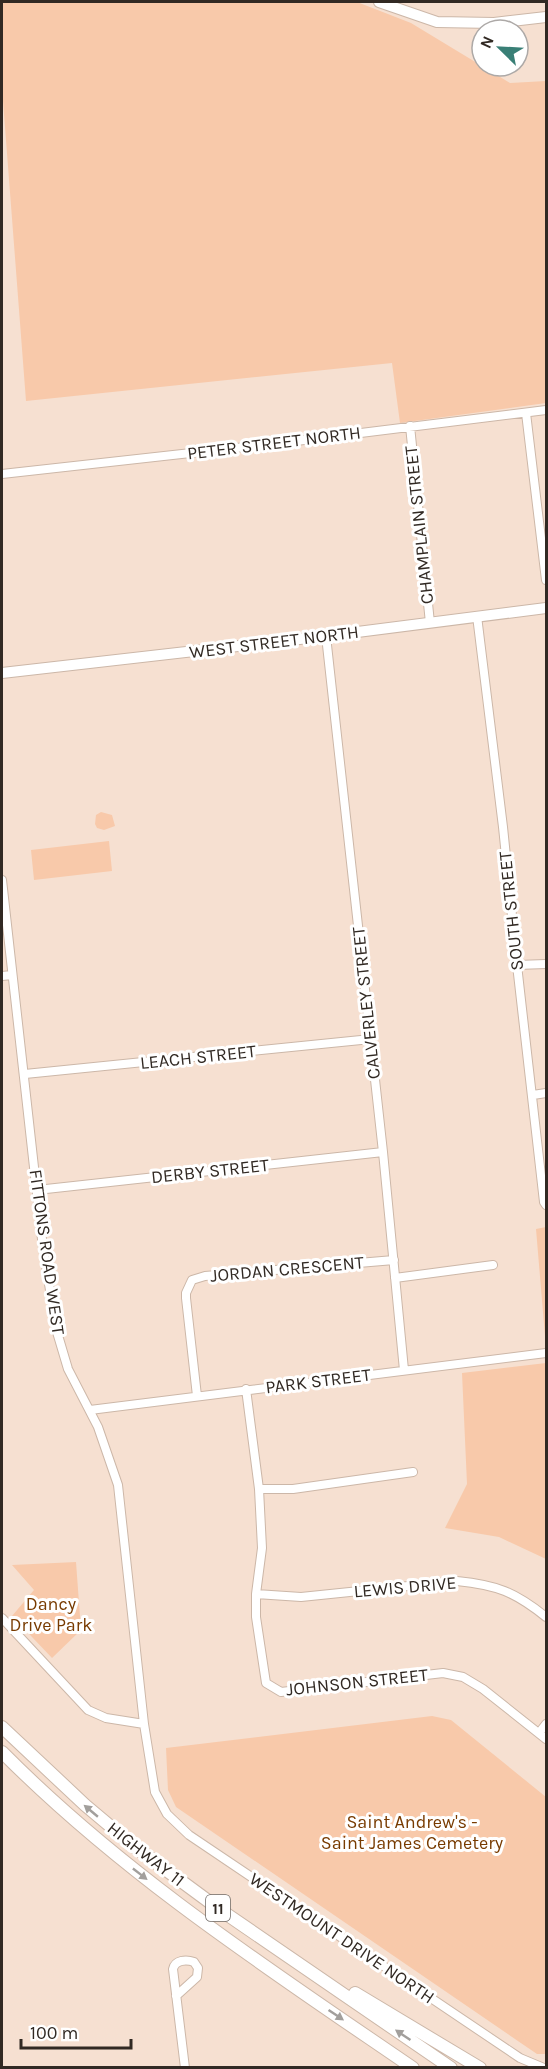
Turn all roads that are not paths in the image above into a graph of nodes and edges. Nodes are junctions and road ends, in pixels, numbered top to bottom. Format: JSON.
{"nodes":[{"id":1,"x":379,"y":2,"type":"edge"},
{"id":2,"x":546,"y":17,"type":"edge"},
{"id":3,"x":546,"y":410,"type":"edge"},
{"id":4,"x":526,"y":413,"type":"junction"},
{"id":5,"x":410,"y":426,"type":"junction"},
{"id":6,"x":2,"y":474,"type":"edge"},
{"id":7,"x":546,"y":580,"type":"edge"},
{"id":8,"x":546,"y":608,"type":"edge"},
{"id":9,"x":477,"y":616,"type":"junction"},
{"id":10,"x":430,"y":622,"type":"junction"},
{"id":11,"x":326,"y":636,"type":"junction"},
{"id":12,"x":2,"y":673,"type":"edge"},
{"id":13,"x":2,"y":880,"type":"edge"},
{"id":14,"x":546,"y":964,"type":"edge"},
{"id":15,"x":517,"y":965,"type":"junction"},
{"id":16,"x":12,"y":975,"type":"junction"},
{"id":17,"x":2,"y":976,"type":"edge"},
{"id":18,"x":370,"y":1039,"type":"junction"},
{"id":19,"x":25,"y":1074,"type":"junction"},
{"id":20,"x":546,"y":1093,"type":"edge"},
{"id":21,"x":533,"y":1095,"type":"junction"},
{"id":22,"x":383,"y":1152,"type":"junction"},
{"id":23,"x":37,"y":1190,"type":"junction"},
{"id":24,"x":546,"y":1205,"type":"edge"},
{"id":25,"x":394,"y":1260,"type":"junction"},
{"id":26,"x":493,"y":1265,"type":"dead end"},
{"id":27,"x":395,"y":1278,"type":"junction"},
{"id":28,"x":546,"y":1353,"type":"edge"},
{"id":29,"x":404,"y":1370,"type":"junction"},
{"id":30,"x":246,"y":1389,"type":"junction"},
{"id":31,"x":197,"y":1396,"type":"junction"},
{"id":32,"x":90,"y":1410,"type":"junction"},
{"id":33,"x":413,"y":1472,"type":"dead end"},
{"id":34,"x":260,"y":1489,"type":"junction"},
{"id":35,"x":256,"y":1594,"type":"junction"},
{"id":36,"x":546,"y":1617,"type":"edge"},
{"id":37,"x":2,"y":1618,"type":"edge"},
{"id":38,"x":144,"y":1724,"type":"junction"},
{"id":39,"x":546,"y":1724,"type":"edge"},
{"id":40,"x":2,"y":1727,"type":"edge"},
{"id":41,"x":543,"y":1736,"type":"edge"},
{"id":42,"x":2,"y":1752,"type":"edge"},
{"id":43,"x":155,"y":1792,"type":"joint"},
{"id":44,"x":292,"y":1959,"type":"junction"},
{"id":45,"x":176,"y":1996,"type":"dead end"},
{"id":46,"x":185,"y":2067,"type":"edge"},
{"id":47,"x":413,"y":2067,"type":"edge"},
{"id":48,"x":452,"y":2067,"type":"edge"},
{"id":49,"x":480,"y":2067,"type":"edge"},
{"id":50,"x":544,"y":2067,"type":"edge"}],
"edges":[{"from":1,"to":2,"type":"main road"},
{"from":3,"to":4,"type":"street","name":"PETER STREET NORTH"},
{"from":4,"to":5,"type":"street","name":"PETER STREET NORTH"},
{"from":4,"to":7,"type":"street"},
{"from":5,"to":6,"type":"street","name":"PETER STREET NORTH"},
{"from":5,"to":10,"type":"street","name":"CHAMPLAIN STREET"},
{"from":8,"to":9,"type":"main road","name":"WEST STREET NORTH"},
{"from":9,"to":10,"type":"main road","name":"WEST STREET NORTH"},
{"from":9,"to":15,"type":"street","name":"SOUTH STREET"},
{"from":10,"to":11,"type":"main road","name":"WEST STREET NORTH"},
{"from":11,"to":12,"type":"main road","name":"WEST STREET NORTH"},
{"from":11,"to":18,"type":"street","name":"CALVERLEY STREET"},
{"from":13,"to":16,"type":"street","name":"FITTONS ROAD WEST"},
{"from":14,"to":15,"type":"street"},
{"from":15,"to":21,"type":"street","name":"SOUTH STREET"},
{"from":16,"to":17,"type":"street"},
{"from":16,"to":19,"type":"street","name":"FITTONS ROAD WEST"},
{"from":18,"to":19,"type":"street","name":"LEACH STREET"},
{"from":18,"to":22,"type":"street","name":"CALVERLEY STREET"},
{"from":19,"to":23,"type":"street","name":"FITTONS ROAD WEST"},
{"from":20,"to":21,"type":"street"},
{"from":21,"to":24,"type":"street","name":"SOUTH STREET"},
{"from":22,"to":23,"type":"street","name":"DERBY STREET"},
{"from":22,"to":25,"type":"street","name":"CALVERLEY STREET"},
{"from":23,"to":32,"type":"street","name":"FITTONS ROAD WEST"},
{"from":25,"to":27,"type":"street","name":"CALVERLEY STREET"},
{"from":25,"to":31,"type":"street","name":"JORDAN CRESCENT"},
{"from":26,"to":27,"type":"street"},
{"from":27,"to":29,"type":"street","name":"CALVERLEY STREET"},
{"from":28,"to":29,"type":"street","name":"PARK STREET"},
{"from":29,"to":30,"type":"street","name":"PARK STREET"},
{"from":30,"to":31,"type":"street","name":"PARK STREET"},
{"from":30,"to":34,"type":"street","name":"JOHNSON STREET"},
{"from":31,"to":32,"type":"street","name":"PARK STREET"},
{"from":32,"to":38,"type":"street","name":"FITTONS ROAD WEST"},
{"from":33,"to":34,"type":"street"},
{"from":34,"to":35,"type":"street","name":"JOHNSON STREET"},
{"from":35,"to":36,"type":"street","name":"LEWIS DRIVE"},
{"from":35,"to":41,"type":"street","name":"JOHNSON STREET"},
{"from":37,"to":38,"type":"street"},
{"from":38,"to":43,"type":"street","name":"FITTONS ROAD WEST"},
{"from":39,"to":41,"type":"street"},
{"from":44,"to":40,"type":"highway","name":"HIGHWAY 11","number":"11","one_way":true},
{"from":42,"to":47,"type":"highway","name":"HIGHWAY 11","number":"11","one_way":true},
{"from":43,"to":50,"type":"street","name":"WESTMOUNT DRIVE NORTH"},
{"from":48,"to":44,"type":"highway","name":"HIGHWAY 11","number":"11","one_way":true},
{"from":44,"to":49,"type":"highway"},
{"from":45,"to":46,"type":"street"}]}
